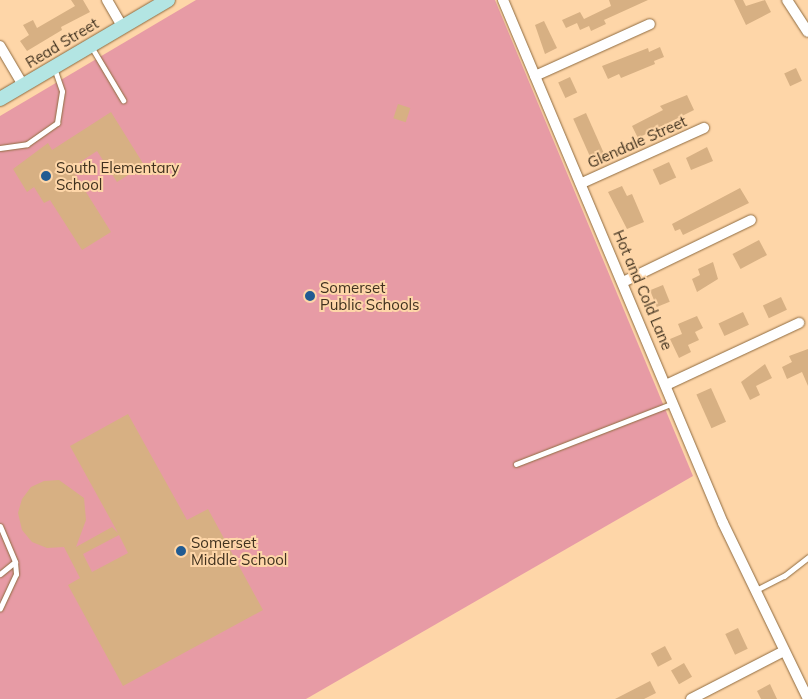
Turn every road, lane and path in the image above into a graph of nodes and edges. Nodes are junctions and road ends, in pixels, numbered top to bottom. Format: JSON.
{"nodes":[{"id":1,"x":107,"y":0,"type":"edge"},
{"id":2,"x":168,"y":0,"type":"edge"},
{"id":3,"x":503,"y":0,"type":"edge"},
{"id":4,"x":786,"y":0,"type":"edge"},
{"id":5,"x":650,"y":24,"type":"dead end"},
{"id":6,"x":122,"y":26,"type":"junction"},
{"id":7,"x":808,"y":32,"type":"edge"},
{"id":8,"x":90,"y":45,"type":"junction"},
{"id":9,"x":0,"y":46,"type":"edge"},
{"id":10,"x":54,"y":67,"type":"junction"},
{"id":11,"x":536,"y":76,"type":"junction"},
{"id":12,"x":23,"y":85,"type":"junction"},
{"id":13,"x":0,"y":99,"type":"edge"},
{"id":14,"x":123,"y":100,"type":"dead end"},
{"id":15,"x":704,"y":128,"type":"dead end"},
{"id":16,"x":0,"y":148,"type":"edge"},
{"id":17,"x":582,"y":183,"type":"junction"},
{"id":18,"x":751,"y":220,"type":"dead end"},
{"id":19,"x":623,"y":282,"type":"junction"},
{"id":20,"x":799,"y":323,"type":"dead end"},
{"id":21,"x":666,"y":385,"type":"junction"},
{"id":22,"x":673,"y":403,"type":"junction"},
{"id":23,"x":516,"y":464,"type":"dead end"},
{"id":24,"x":0,"y":526,"type":"edge"},
{"id":25,"x":808,"y":557,"type":"edge"},
{"id":26,"x":14,"y":562,"type":"junction"},
{"id":27,"x":0,"y":574,"type":"edge"},
{"id":28,"x":754,"y":591,"type":"junction"},
{"id":29,"x":0,"y":608,"type":"edge"},
{"id":30,"x":784,"y":650,"type":"junction"},
{"id":31,"x":691,"y":699,"type":"edge"},
{"id":32,"x":808,"y":699,"type":"edge"}],
"edges":[{"from":1,"to":6,"type":"street"},
{"from":2,"to":6,"type":"main road","name":"Read Street"},
{"from":3,"to":11,"type":"street","name":"Hot and Cold Lane"},
{"from":4,"to":7,"type":"street"},
{"from":5,"to":11,"type":"street"},
{"from":6,"to":8,"type":"main road","name":"Read Street"},
{"from":8,"to":10,"type":"main road","name":"Read Street"},
{"from":8,"to":14,"type":"lane"},
{"from":9,"to":12,"type":"street"},
{"from":10,"to":12,"type":"main road","name":"Read Street"},
{"from":10,"to":16,"type":"lane"},
{"from":11,"to":17,"type":"street","name":"Hot and Cold Lane"},
{"from":12,"to":13,"type":"main road","name":"Read Street"},
{"from":15,"to":17,"type":"street","name":"Glendale Street"},
{"from":17,"to":19,"type":"street","name":"Hot and Cold Lane"},
{"from":18,"to":19,"type":"street"},
{"from":19,"to":21,"type":"street","name":"Hot and Cold Lane"},
{"from":20,"to":21,"type":"street"},
{"from":21,"to":22,"type":"street","name":"Hot and Cold Lane"},
{"from":22,"to":23,"type":"lane"},
{"from":22,"to":28,"type":"street","name":"Hot and Cold Lane"},
{"from":24,"to":26,"type":"lane"},
{"from":25,"to":28,"type":"lane"},
{"from":26,"to":27,"type":"lane"},
{"from":26,"to":29,"type":"lane"},
{"from":28,"to":30,"type":"street","name":"Hot and Cold Lane"},
{"from":30,"to":31,"type":"street"},
{"from":30,"to":32,"type":"street","name":"Hot and Cold Lane"}]}
